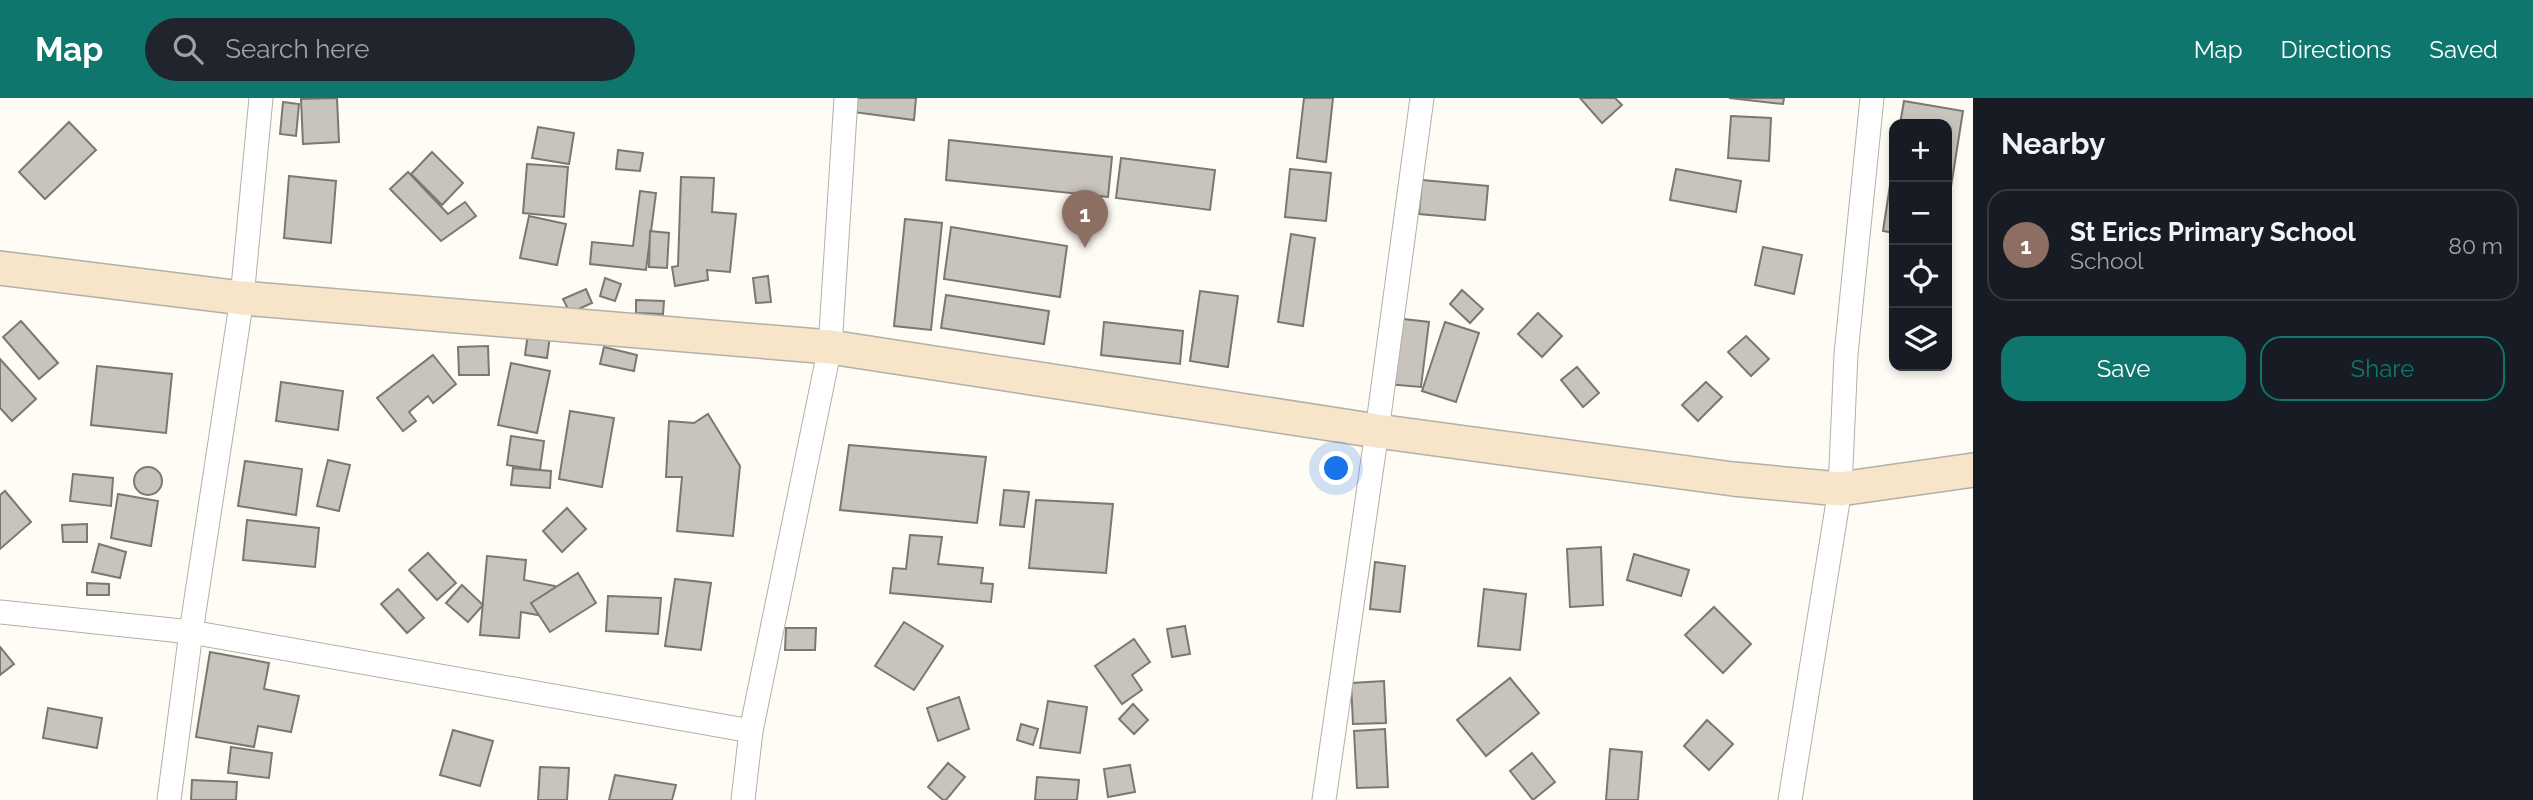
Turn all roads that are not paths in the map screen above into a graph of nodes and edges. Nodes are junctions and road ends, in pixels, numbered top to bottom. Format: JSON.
{"nodes":[{"id":1,"x":261,"y":98,"type":"edge"},
{"id":2,"x":846,"y":98,"type":"edge"},
{"id":3,"x":1422,"y":98,"type":"edge"},
{"id":4,"x":1872,"y":98,"type":"edge"},
{"id":5,"x":0,"y":268,"type":"edge"},
{"id":6,"x":242,"y":298,"type":"junction"},
{"id":7,"x":830,"y":347,"type":"junction"},
{"id":8,"x":1377,"y":431,"type":"junction"},
{"id":9,"x":1973,"y":470,"type":"edge"},
{"id":10,"x":1840,"y":489,"type":"junction"},
{"id":11,"x":0,"y":612,"type":"edge"},
{"id":12,"x":191,"y":632,"type":"junction"},
{"id":13,"x":751,"y":731,"type":"junction"},
{"id":14,"x":169,"y":800,"type":"edge"},
{"id":15,"x":743,"y":800,"type":"edge"},
{"id":16,"x":1324,"y":800,"type":"edge"},
{"id":17,"x":1790,"y":800,"type":"edge"}],
"edges":[{"from":1,"to":6,"type":"street"},
{"from":2,"to":7,"type":"street"},
{"from":3,"to":8,"type":"street"},
{"from":4,"to":10,"type":"street"},
{"from":5,"to":6,"type":"street"},
{"from":6,"to":7,"type":"street"},
{"from":6,"to":12,"type":"street"},
{"from":7,"to":8,"type":"street"},
{"from":7,"to":13,"type":"street"},
{"from":8,"to":10,"type":"street"},
{"from":8,"to":16,"type":"street"},
{"from":9,"to":10,"type":"street"},
{"from":10,"to":17,"type":"street"},
{"from":11,"to":12,"type":"street"},
{"from":12,"to":13,"type":"street"},
{"from":12,"to":14,"type":"street"},
{"from":13,"to":15,"type":"street"}]}
